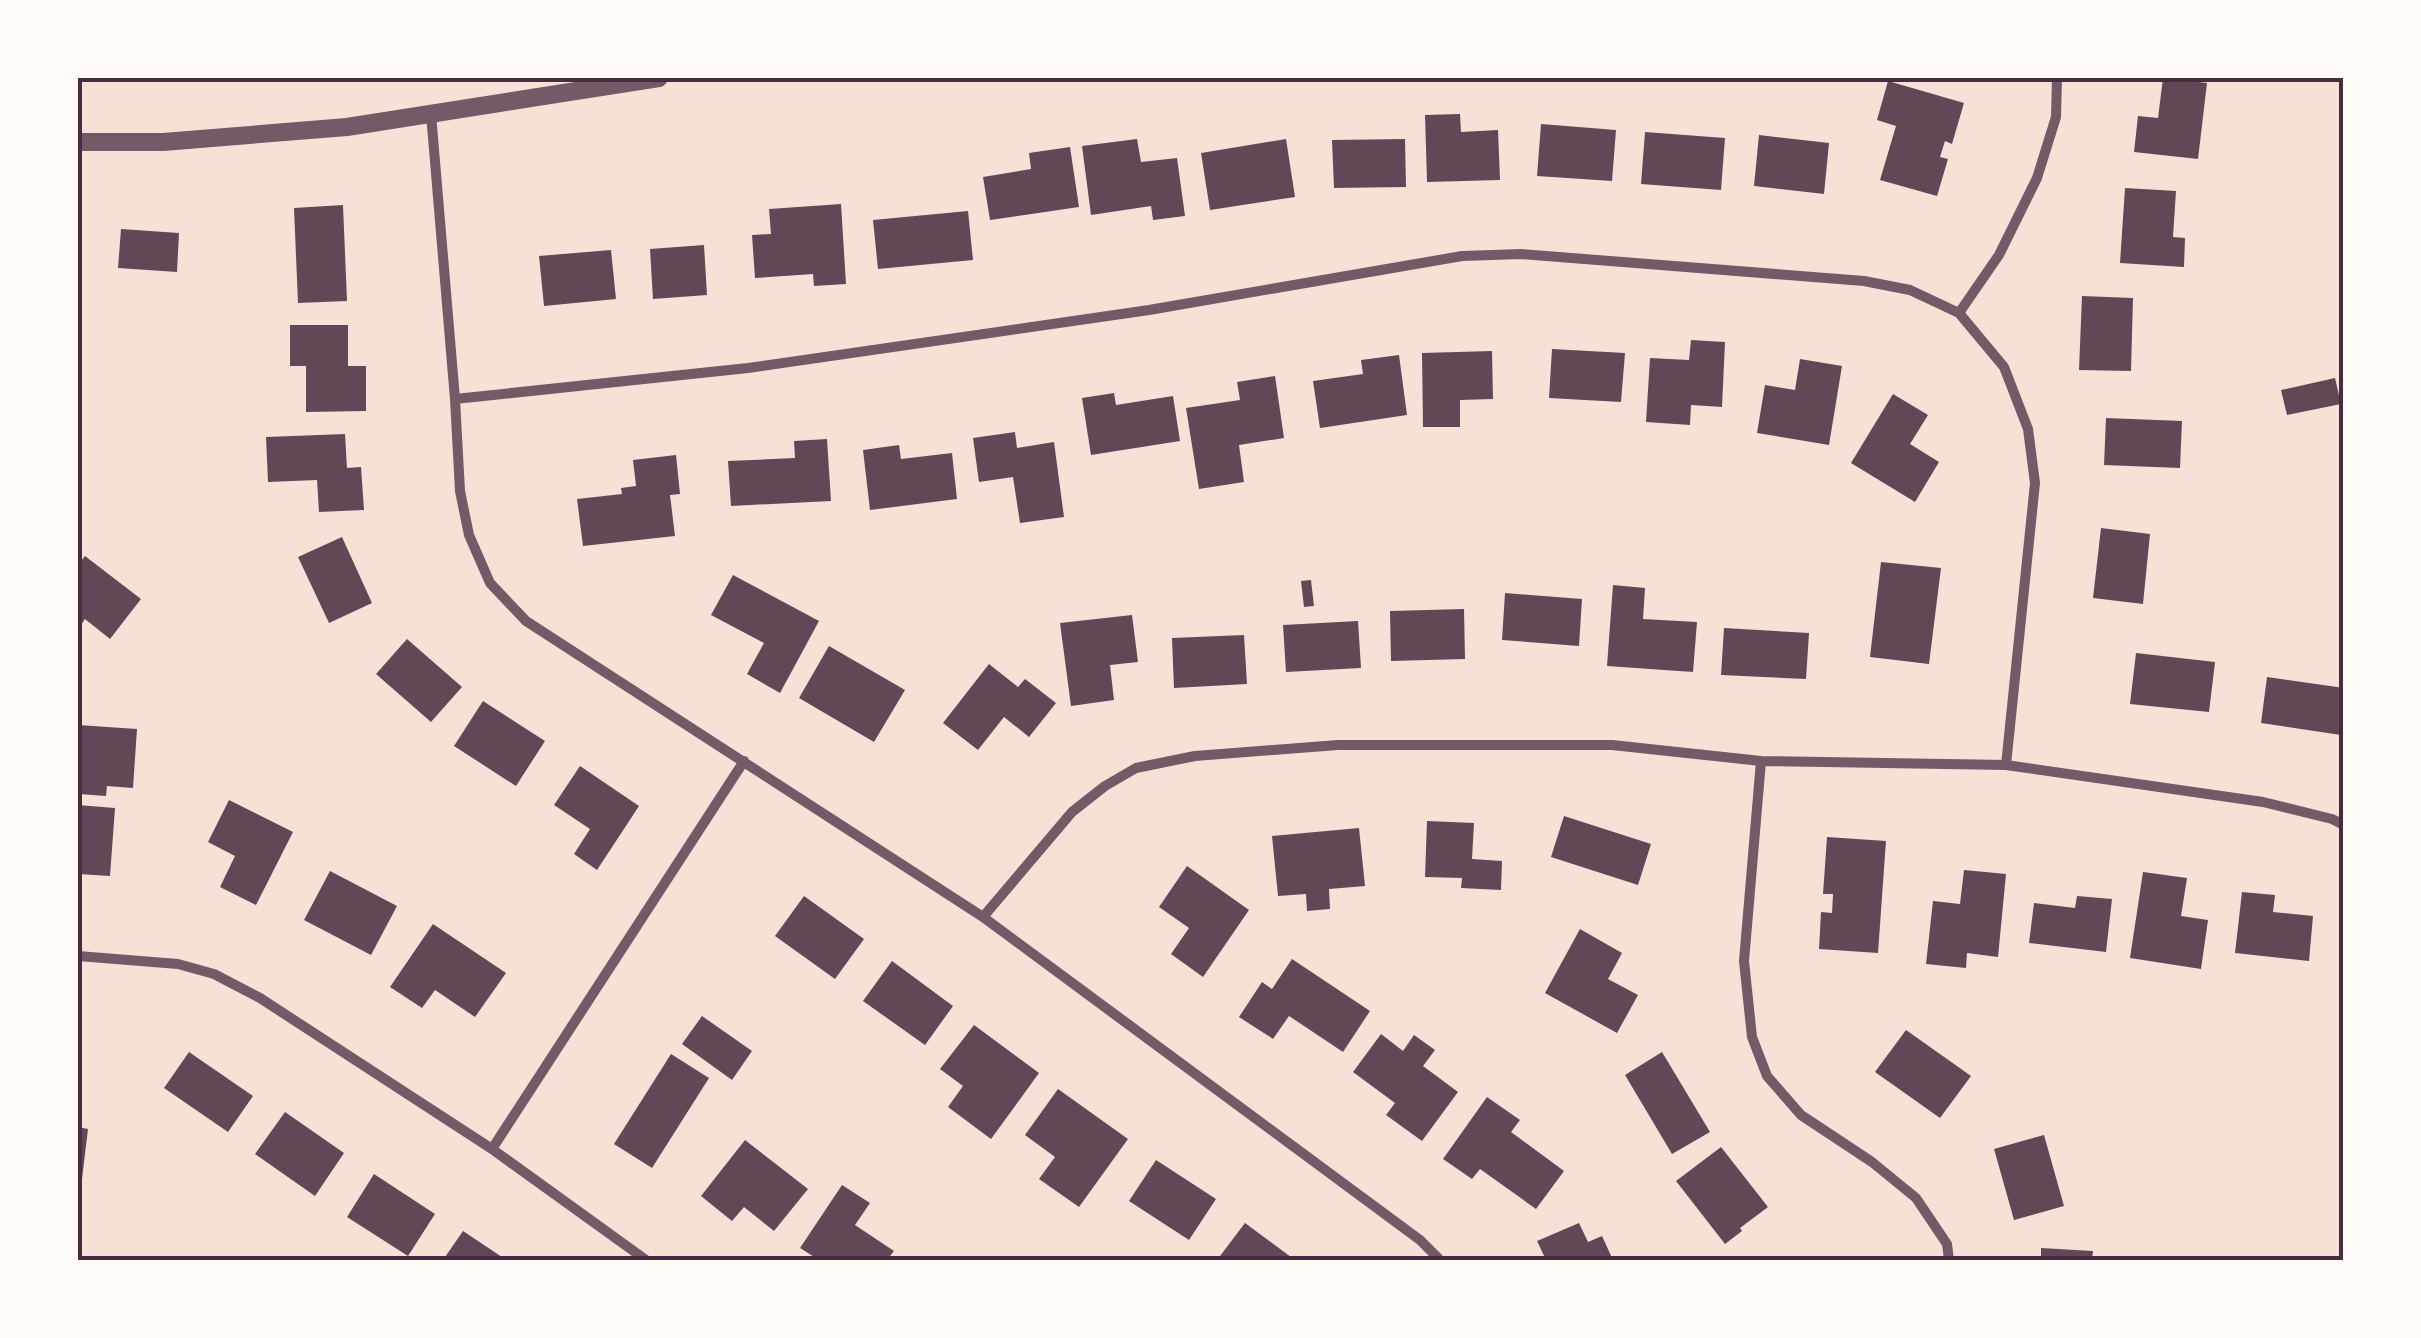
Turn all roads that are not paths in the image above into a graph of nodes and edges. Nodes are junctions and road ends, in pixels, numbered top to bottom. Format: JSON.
{"nodes":[{"id":1,"x":658,"y":78,"type":"edge"},
{"id":2,"x":2057,"y":78,"type":"edge"},
{"id":3,"x":431,"y":114,"type":"junction"},
{"id":4,"x":78,"y":142,"type":"edge"},
{"id":5,"x":1959,"y":313,"type":"junction"},
{"id":6,"x":455,"y":398,"type":"junction"},
{"id":7,"x":1761,"y":760,"type":"junction"},
{"id":8,"x":744,"y":761,"type":"junction"},
{"id":9,"x":2006,"y":765,"type":"junction"},
{"id":10,"x":2344,"y":824,"type":"edge"},
{"id":11,"x":984,"y":917,"type":"junction"},
{"id":12,"x":78,"y":956,"type":"edge"},
{"id":13,"x":492,"y":1149,"type":"junction"},
{"id":14,"x":646,"y":1260,"type":"edge"},
{"id":15,"x":1440,"y":1260,"type":"edge"},
{"id":16,"x":1950,"y":1260,"type":"edge"}],
"edges":[{"from":1,"to":3,"type":"street"},
{"from":2,"to":5,"type":"street"},
{"from":3,"to":4,"type":"street"},
{"from":3,"to":6,"type":"street"},
{"from":5,"to":6,"type":"street"},
{"from":5,"to":9,"type":"street"},
{"from":6,"to":8,"type":"street"},
{"from":7,"to":9,"type":"street"},
{"from":7,"to":11,"type":"street"},
{"from":7,"to":16,"type":"street"},
{"from":8,"to":11,"type":"street"},
{"from":8,"to":13,"type":"street"},
{"from":9,"to":10,"type":"street"},
{"from":11,"to":15,"type":"street"},
{"from":12,"to":13,"type":"street"},
{"from":13,"to":14,"type":"street"}]}
